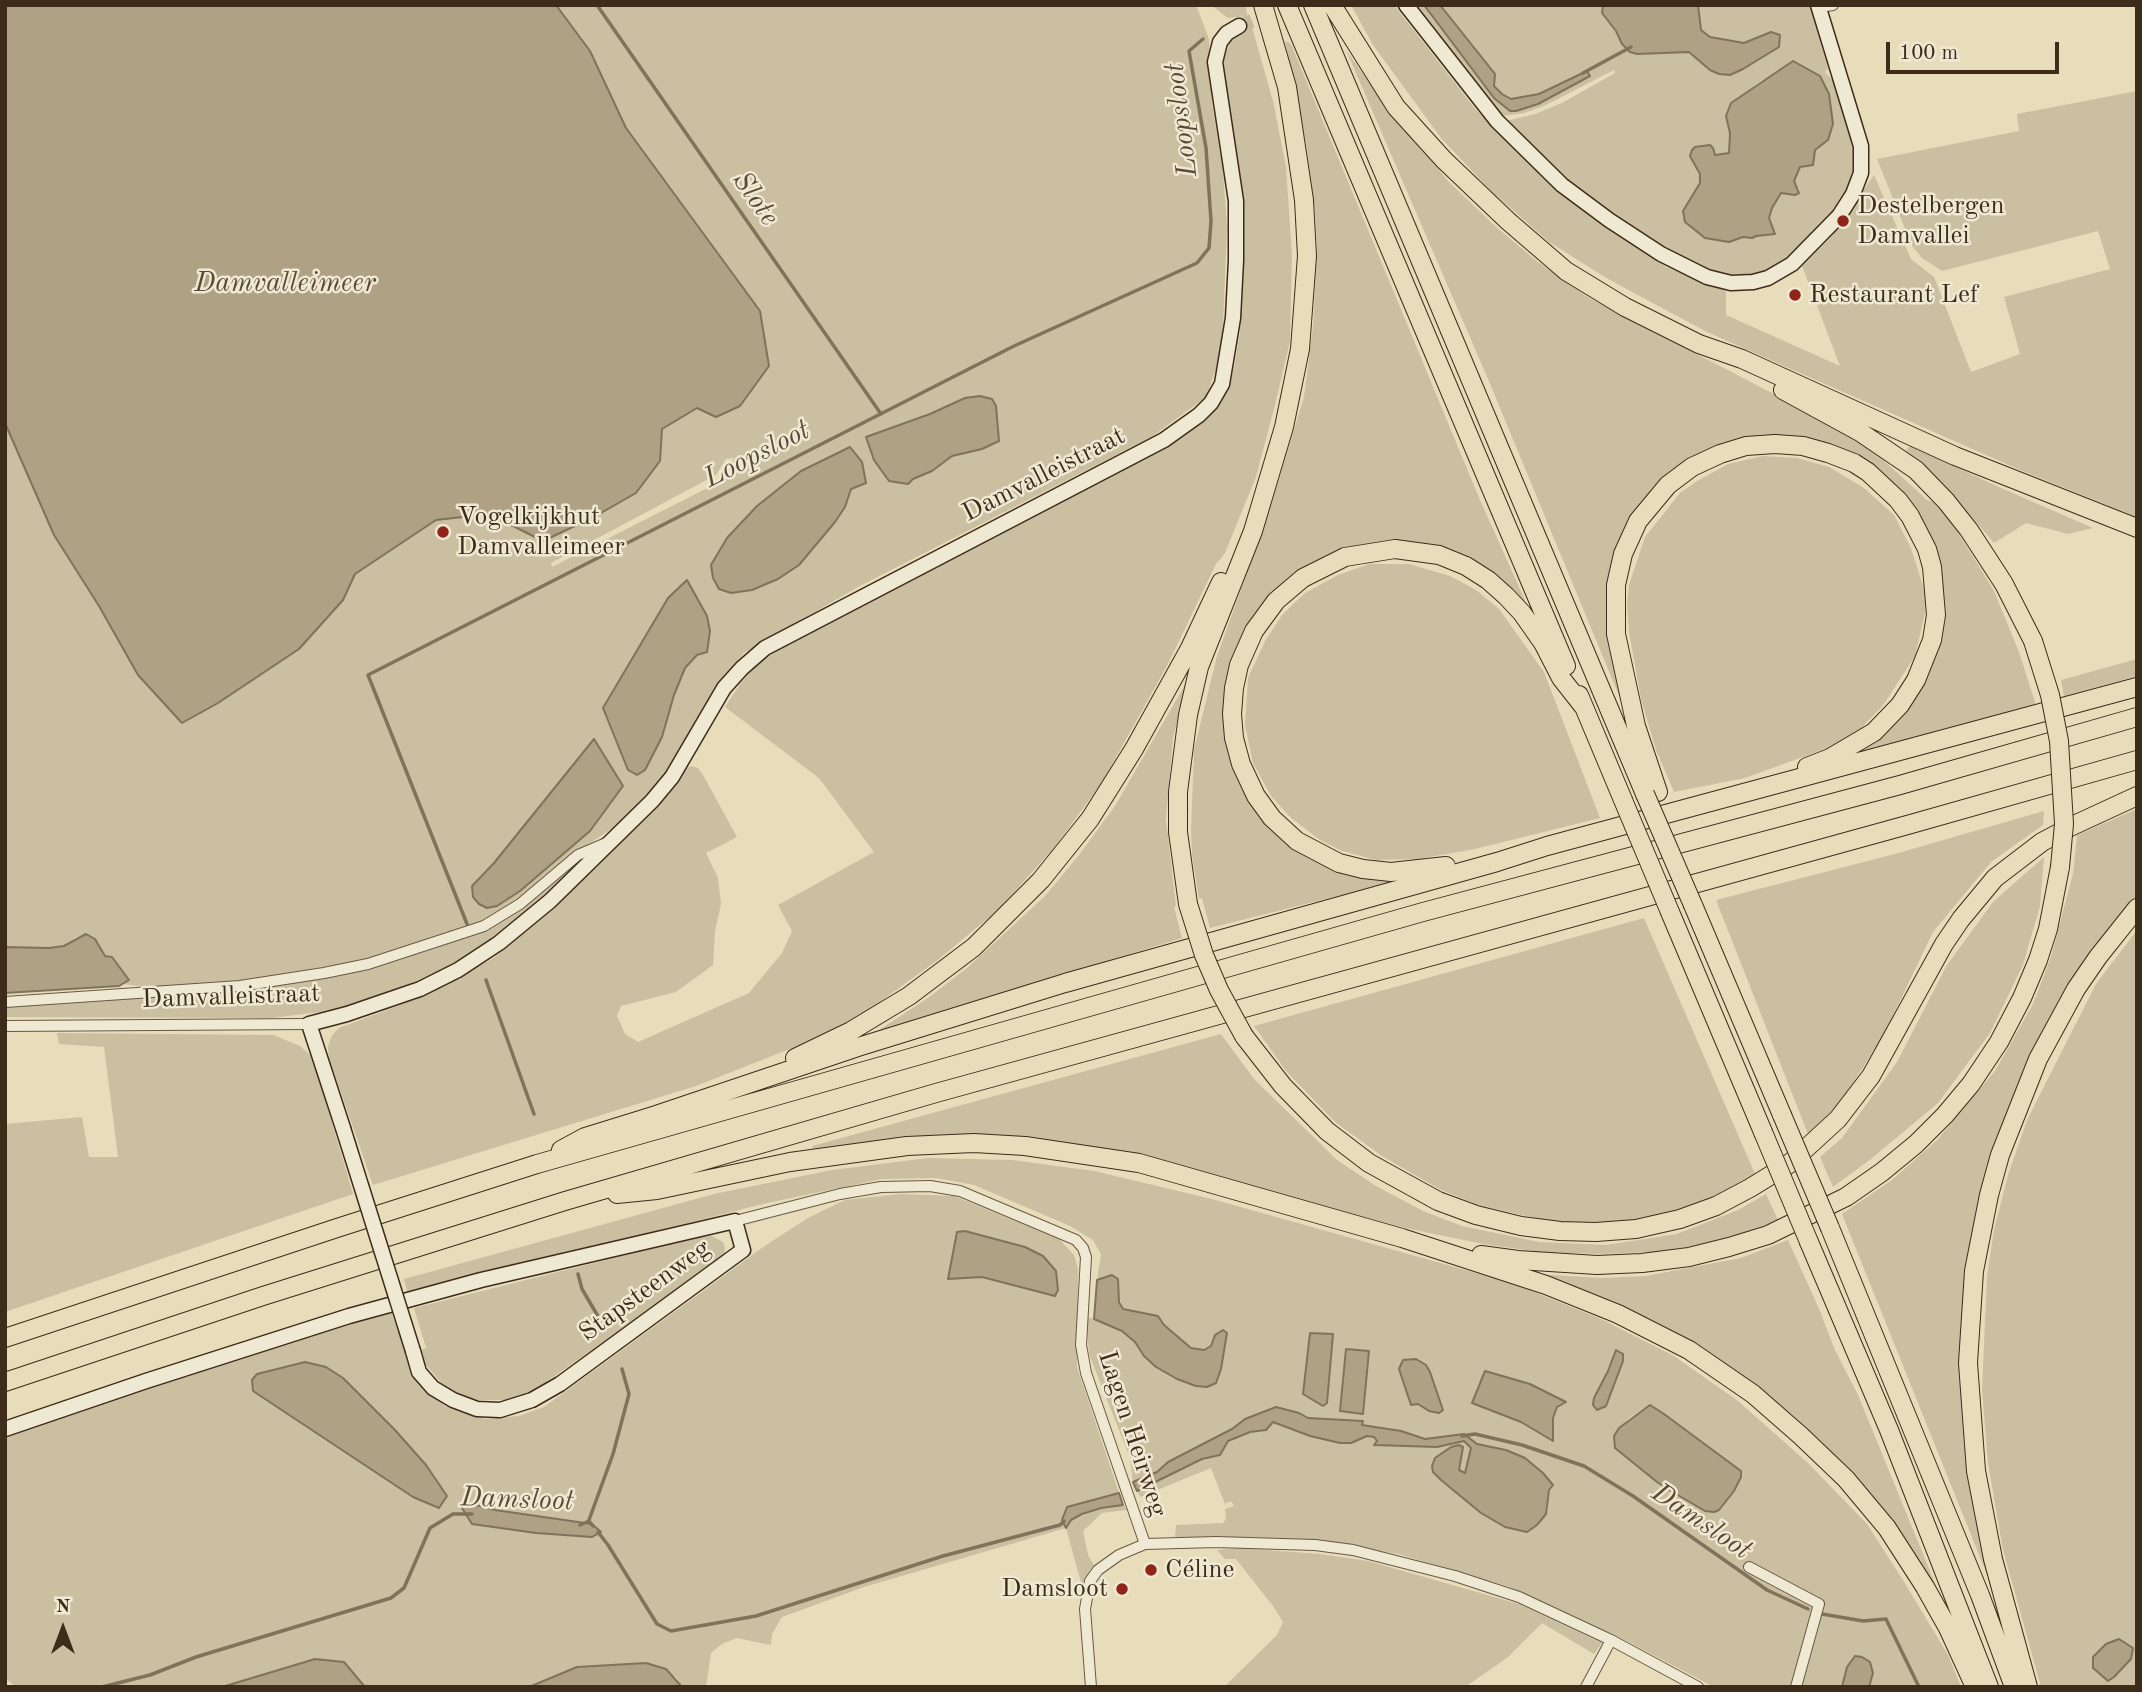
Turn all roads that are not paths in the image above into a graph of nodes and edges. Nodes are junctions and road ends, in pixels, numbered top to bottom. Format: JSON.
{"nodes":[{"id":1,"x":1263,"y":5,"type":"edge"},
{"id":2,"x":1287,"y":5,"type":"edge"},
{"id":3,"x":1312,"y":5,"type":"edge"},
{"id":4,"x":1332,"y":5,"type":"edge"},
{"id":5,"x":1406,"y":5,"type":"edge"},
{"id":6,"x":1823,"y":6,"type":"edge"},
{"id":7,"x":1239,"y":26,"type":"tunnel mouth"},
{"id":8,"x":1699,"y":344,"type":"junction"},
{"id":9,"x":1258,"y":508,"type":"junction"},
{"id":10,"x":2137,"y":528,"type":"edge"},
{"id":11,"x":2137,"y":687,"type":"edge"},
{"id":12,"x":1583,"y":706,"type":"junction"},
{"id":13,"x":2137,"y":717,"type":"edge"},
{"id":14,"x":2137,"y":760,"type":"edge"},
{"id":15,"x":1652,"y":793,"type":"junction"},
{"id":16,"x":1741,"y":795,"type":"junction"},
{"id":17,"x":2137,"y":796,"type":"edge"},
{"id":18,"x":612,"y":840,"type":"junction"},
{"id":19,"x":1546,"y":846,"type":"junction"},
{"id":20,"x":2137,"y":908,"type":"edge"},
{"id":21,"x":5,"y":1002,"type":"edge"},
{"id":22,"x":309,"y":1024,"type":"junction"},
{"id":23,"x":5,"y":1026,"type":"edge"},
{"id":24,"x":656,"y":1115,"type":"junction"},
{"id":25,"x":537,"y":1164,"type":"junction"},
{"id":26,"x":565,"y":1201,"type":"junction"},
{"id":27,"x":735,"y":1221,"type":"junction"},
{"id":28,"x":1402,"y":1238,"type":"junction"},
{"id":29,"x":5,"y":1338,"type":"edge"},
{"id":30,"x":5,"y":1382,"type":"edge"},
{"id":31,"x":5,"y":1429,"type":"edge"},
{"id":32,"x":1145,"y":1544,"type":"junction"},
{"id":33,"x":1749,"y":1567,"type":"dead end"},
{"id":34,"x":1611,"y":1640,"type":"junction"},
{"id":35,"x":1091,"y":1687,"type":"edge"},
{"id":36,"x":1586,"y":1687,"type":"edge"},
{"id":37,"x":1698,"y":1687,"type":"edge"},
{"id":38,"x":1796,"y":1687,"type":"edge"},
{"id":39,"x":1975,"y":1687,"type":"edge"},
{"id":40,"x":1989,"y":1687,"type":"edge"},
{"id":41,"x":2014,"y":1687,"type":"edge"},
{"id":42,"x":2028,"y":1687,"type":"edge"}],
"edges":[{"from":1,"to":9,"type":"highway"},
{"from":2,"to":12,"type":"highway"},
{"from":3,"to":15,"type":"highway"},
{"from":4,"to":8,"type":"highway"},
{"from":5,"to":6,"type":"street"},
{"from":7,"to":18,"type":"street","name":"Damvalleistraat"},
{"from":8,"to":10,"type":"highway"},
{"from":8,"to":28,"type":"highway","bridge":true},
{"from":9,"to":17,"type":"highway","bridge":true},
{"from":9,"to":24,"type":"highway"},
{"from":11,"to":16,"type":"highway"},
{"from":12,"to":19,"type":"highway"},
{"from":12,"to":40,"type":"highway","bridge":true},
{"from":13,"to":25,"type":"highway"},
{"from":14,"to":26,"type":"highway"},
{"from":15,"to":16,"type":"highway"},
{"from":15,"to":41,"type":"highway","bridge":true},
{"from":16,"to":19,"type":"highway"},
{"from":18,"to":21,"type":"street","name":"Damvalleistraat"},
{"from":18,"to":22,"type":"street","name":"Damvalleistraat"},
{"from":19,"to":24,"type":"highway"},
{"from":20,"to":42,"type":"highway"},
{"from":22,"to":23,"type":"street","name":"Damvalleistraat"},
{"from":22,"to":27,"type":"street","name":"Stapsteenweg","bridge":true},
{"from":24,"to":25,"type":"highway"},
{"from":25,"to":29,"type":"highway"},
{"from":26,"to":28,"type":"highway"},
{"from":26,"to":30,"type":"highway"},
{"from":27,"to":31,"type":"street","name":"Stapsteenweg"},
{"from":27,"to":32,"type":"street","name":"Lagen Heirweg"},
{"from":28,"to":39,"type":"highway"},
{"from":32,"to":34,"type":"street","name":"Lagen Heirweg"},
{"from":32,"to":35,"type":"street"},
{"from":33,"to":38,"type":"street"},
{"from":34,"to":36,"type":"street"},
{"from":34,"to":37,"type":"street","name":"Lagen Heirweg"}]}
